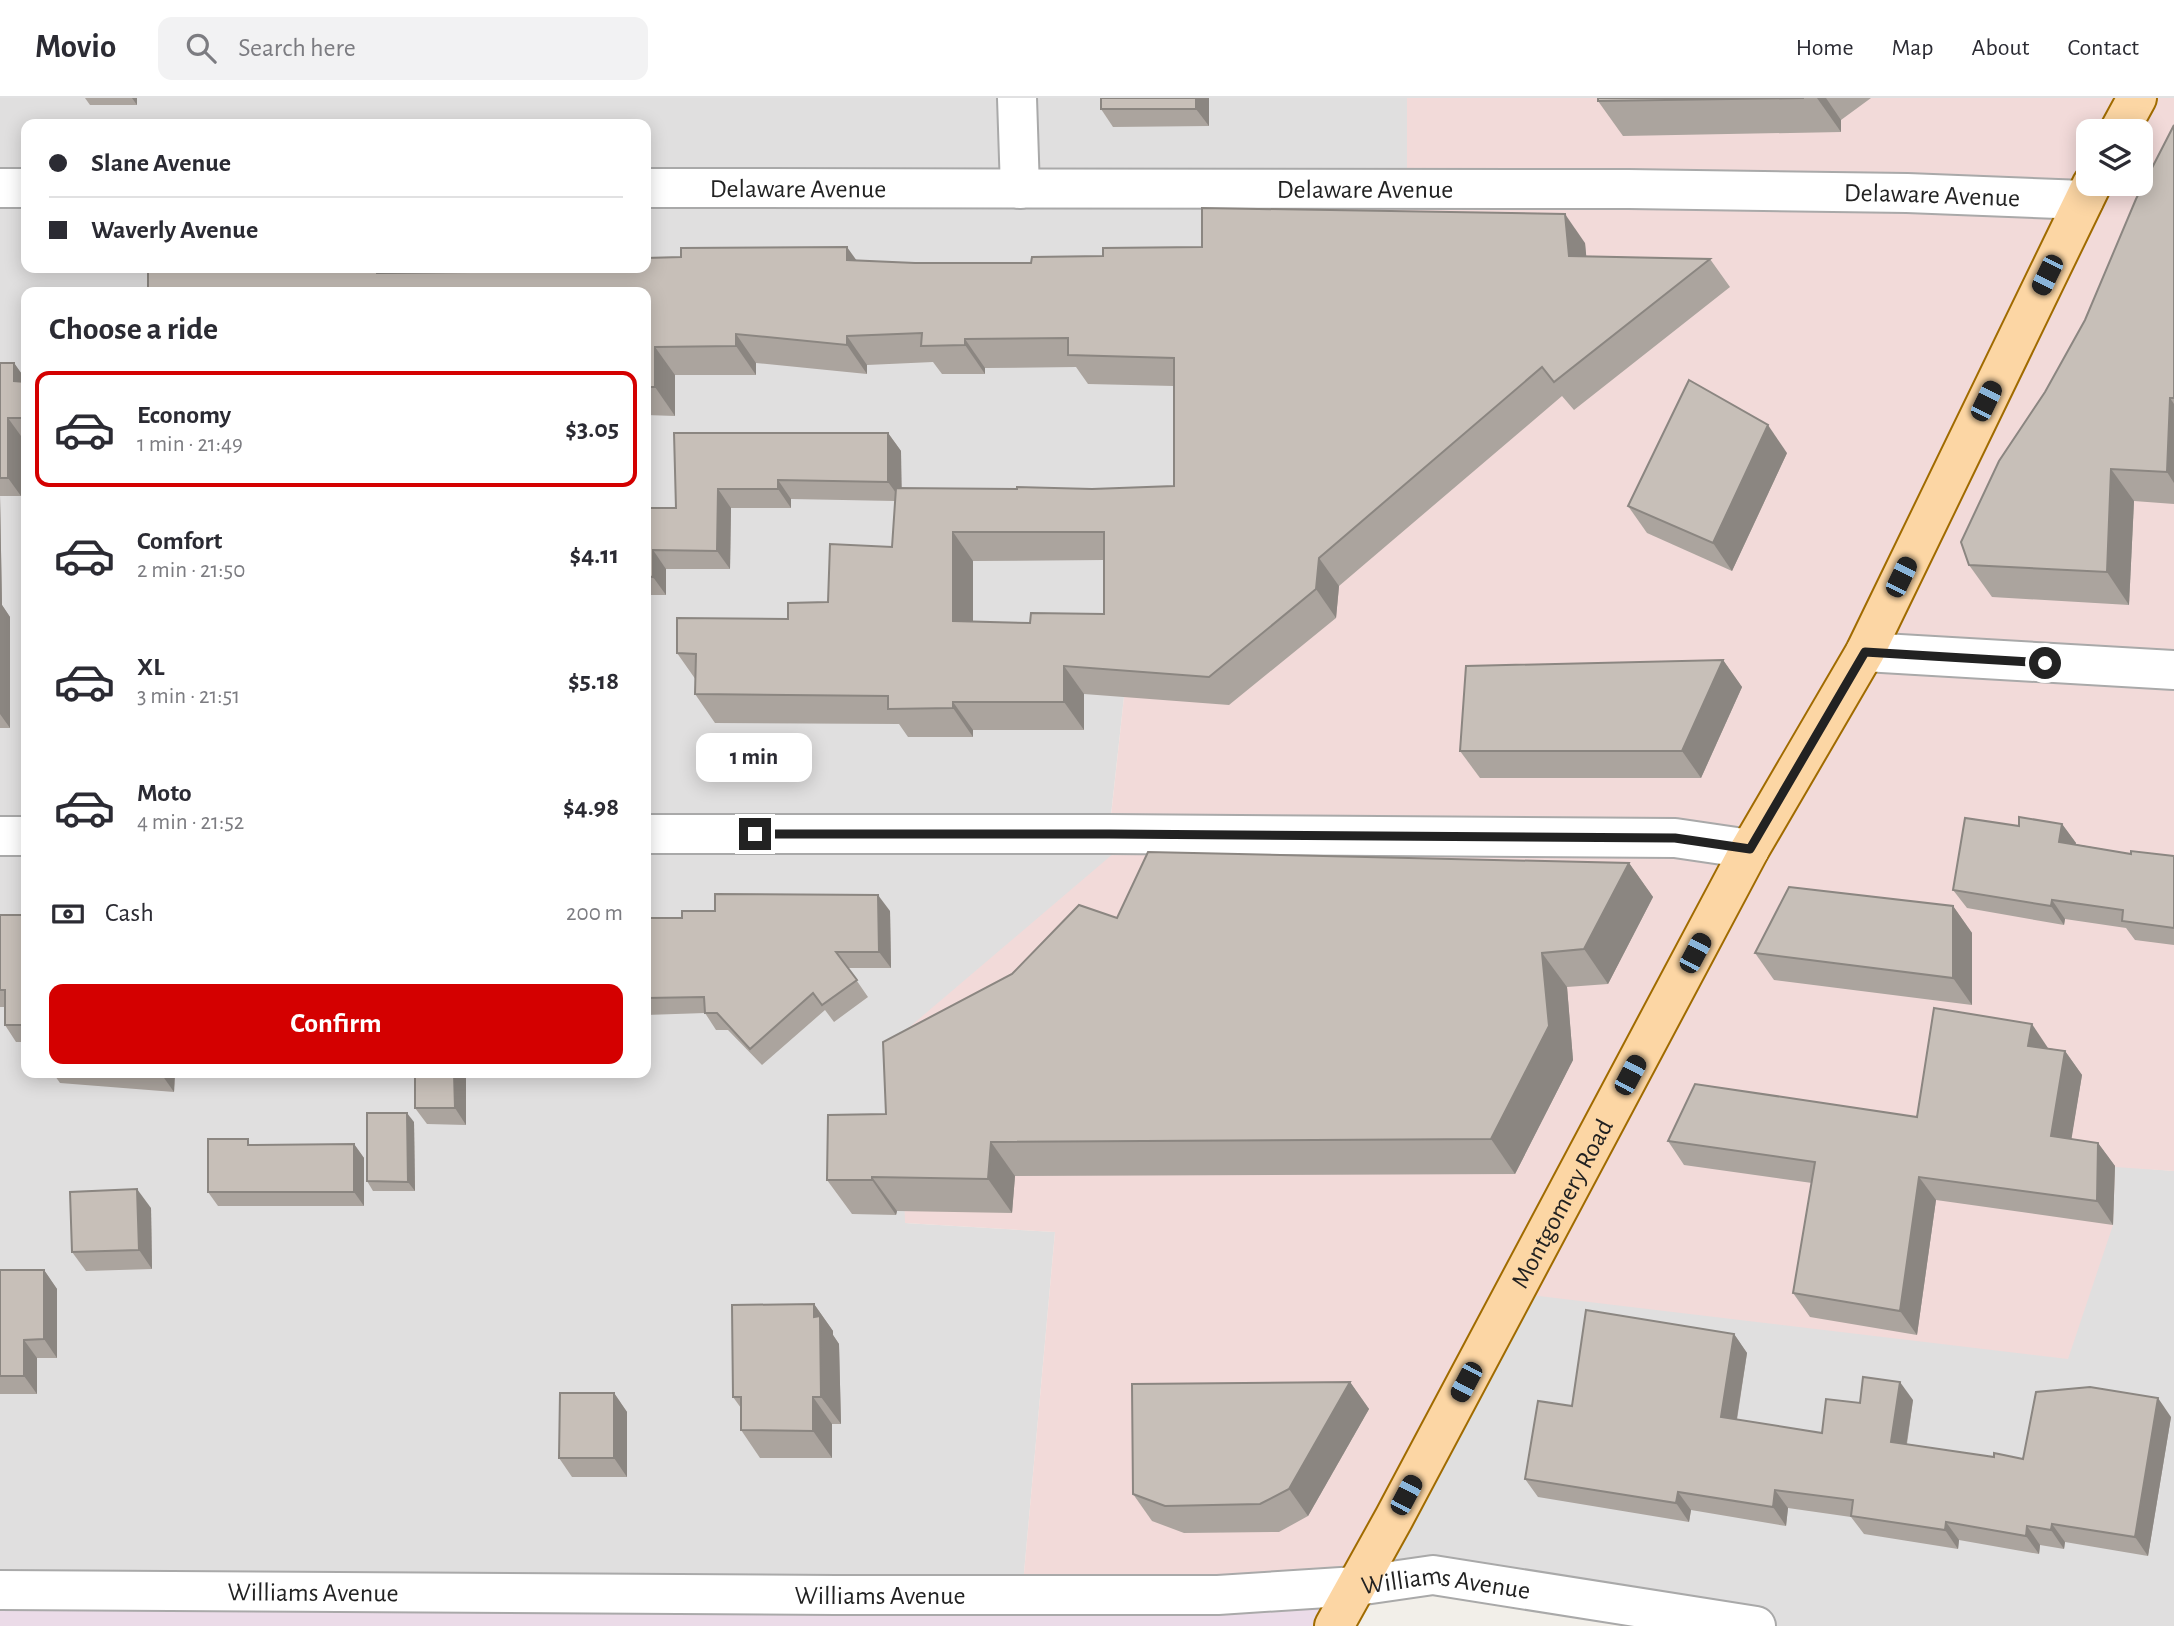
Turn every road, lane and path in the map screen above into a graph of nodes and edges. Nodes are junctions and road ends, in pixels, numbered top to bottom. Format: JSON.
{"nodes":[{"id":1,"x":1017,"y":98,"type":"edge"},
{"id":2,"x":2137,"y":98,"type":"edge"},
{"id":3,"x":2126,"y":119,"type":"edge"},
{"id":4,"x":0,"y":188,"type":"edge"},
{"id":5,"x":21,"y":188,"type":"edge"},
{"id":6,"x":651,"y":188,"type":"edge"},
{"id":7,"x":1020,"y":189,"type":"junction"},
{"id":8,"x":2076,"y":192,"type":"edge"},
{"id":9,"x":2086,"y":196,"type":"edge"},
{"id":10,"x":1865,"y":652,"type":"junction"},
{"id":11,"x":2174,"y":670,"type":"edge"},
{"id":12,"x":651,"y":834,"type":"edge"},
{"id":13,"x":0,"y":836,"type":"edge"},
{"id":14,"x":21,"y":836,"type":"edge"},
{"id":15,"x":1750,"y":849,"type":"junction"},
{"id":16,"x":1357,"y":1587,"type":"junction"},
{"id":17,"x":0,"y":1590,"type":"edge"},
{"id":18,"x":1653,"y":1618,"type":"edge"},
{"id":19,"x":1334,"y":1626,"type":"edge"},
{"id":20,"x":1756,"y":1626,"type":"edge"}],
"edges":[{"from":1,"to":7,"type":"street"},
{"from":2,"to":3,"type":"main road"},
{"from":4,"to":5,"type":"street"},
{"from":6,"to":7,"type":"street","name":"Delaware Avenue"},
{"from":7,"to":8,"type":"street","name":"Delaware Avenue"},
{"from":9,"to":10,"type":"main road","name":"Montgomery Road"},
{"from":10,"to":11,"type":"street"},
{"from":10,"to":15,"type":"main road","name":"Montgomery Road"},
{"from":12,"to":15,"type":"street"},
{"from":13,"to":14,"type":"street"},
{"from":15,"to":16,"type":"main road","name":"Montgomery Road"},
{"from":16,"to":17,"type":"street","name":"Williams Avenue"},
{"from":16,"to":18,"type":"street","name":"Williams Avenue"},
{"from":16,"to":19,"type":"main road","name":"Montgomery Road"},
{"from":18,"to":20,"type":"street","name":"Williams Avenue"}]}
